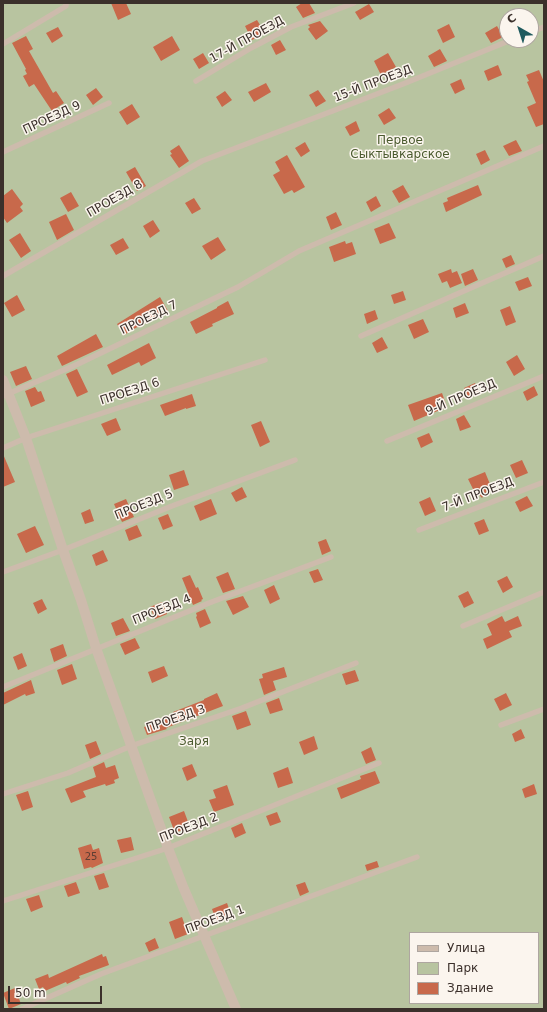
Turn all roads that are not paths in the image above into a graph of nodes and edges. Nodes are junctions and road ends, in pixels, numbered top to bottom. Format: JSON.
{"nodes":[{"id":1,"x":66,"y":3,"type":"edge"},
{"id":2,"x":354,"y":3,"type":"edge"},
{"id":3,"x":3,"y":44,"type":"edge"},
{"id":4,"x":499,"y":45,"type":"edge"},
{"id":5,"x":196,"y":81,"type":"dead end"},
{"id":6,"x":109,"y":103,"type":"dead end"},
{"id":7,"x":544,"y":146,"type":"edge"},
{"id":8,"x":241,"y":147,"type":"joint"},
{"id":9,"x":3,"y":152,"type":"edge"},
{"id":10,"x":544,"y":256,"type":"edge"},
{"id":11,"x":3,"y":276,"type":"edge"},
{"id":12,"x":360,"y":336,"type":"dead end"},
{"id":13,"x":265,"y":360,"type":"dead end"},
{"id":14,"x":544,"y":376,"type":"edge"},
{"id":15,"x":3,"y":380,"type":"edge"},
{"id":16,"x":5,"y":395,"type":"edge"},
{"id":17,"x":26,"y":438,"type":"junction"},
{"id":18,"x":388,"y":441,"type":"dead end"},
{"id":19,"x":3,"y":448,"type":"edge"},
{"id":20,"x":295,"y":460,"type":"dead end"},
{"id":21,"x":544,"y":482,"type":"edge"},
{"id":22,"x":419,"y":530,"type":"dead end"},
{"id":23,"x":63,"y":550,"type":"junction"},
{"id":24,"x":331,"y":557,"type":"dead end"},
{"id":25,"x":3,"y":572,"type":"edge"},
{"id":26,"x":544,"y":592,"type":"edge"},
{"id":27,"x":463,"y":626,"type":"dead end"},
{"id":28,"x":96,"y":648,"type":"junction"},
{"id":29,"x":356,"y":663,"type":"dead end"},
{"id":30,"x":3,"y":687,"type":"edge"},
{"id":31,"x":544,"y":709,"type":"edge"},
{"id":32,"x":501,"y":725,"type":"dead end"},
{"id":33,"x":131,"y":746,"type":"junction"},
{"id":34,"x":380,"y":763,"type":"dead end"},
{"id":35,"x":3,"y":794,"type":"edge"},
{"id":36,"x":168,"y":848,"type":"junction"},
{"id":37,"x":417,"y":857,"type":"dead end"},
{"id":38,"x":3,"y":901,"type":"edge"},
{"id":39,"x":204,"y":936,"type":"junction"},
{"id":40,"x":22,"y":1009,"type":"edge"},
{"id":41,"x":236,"y":1009,"type":"edge"}],
"edges":[{"from":1,"to":3,"type":"lane"},
{"from":2,"to":5,"type":"lane","name":"17-Й ПРОЕЗД"},
{"from":4,"to":8,"type":"lane","name":"15-Й ПРОЕЗД"},
{"from":6,"to":9,"type":"lane","name":"ПРОЕЗД 9"},
{"from":7,"to":16,"type":"lane","name":"ПРОЕЗД 7"},
{"from":8,"to":11,"type":"lane","name":"ПРОЕЗД 8"},
{"from":10,"to":12,"type":"lane"},
{"from":13,"to":17,"type":"lane","name":"ПРОЕЗД 6"},
{"from":14,"to":18,"type":"lane","name":"9-Й ПРОЕЗД"},
{"from":15,"to":16,"type":"street"},
{"from":16,"to":17,"type":"street"},
{"from":17,"to":19,"type":"lane","name":"ПРОЕЗД 6"},
{"from":17,"to":23,"type":"street"},
{"from":20,"to":23,"type":"lane","name":"ПРОЕЗД 5"},
{"from":21,"to":22,"type":"lane","name":"7-Й ПРОЕЗД"},
{"from":23,"to":25,"type":"lane","name":"ПРОЕЗД 5"},
{"from":23,"to":28,"type":"street"},
{"from":24,"to":28,"type":"lane","name":"ПРОЕЗД 4"},
{"from":26,"to":27,"type":"lane"},
{"from":28,"to":30,"type":"lane","name":"ПРОЕЗД 4"},
{"from":28,"to":33,"type":"street"},
{"from":29,"to":33,"type":"lane","name":"ПРОЕЗД 3"},
{"from":31,"to":32,"type":"lane"},
{"from":33,"to":35,"type":"lane","name":"ПРОЕЗД 3"},
{"from":33,"to":36,"type":"street"},
{"from":34,"to":36,"type":"lane","name":"ПРОЕЗД 2"},
{"from":36,"to":38,"type":"lane","name":"ПРОЕЗД 2"},
{"from":36,"to":39,"type":"street"},
{"from":37,"to":39,"type":"lane","name":"ПРОЕЗД 1"},
{"from":39,"to":40,"type":"lane","name":"ПРОЕЗД 1"},
{"from":39,"to":41,"type":"street"}]}
